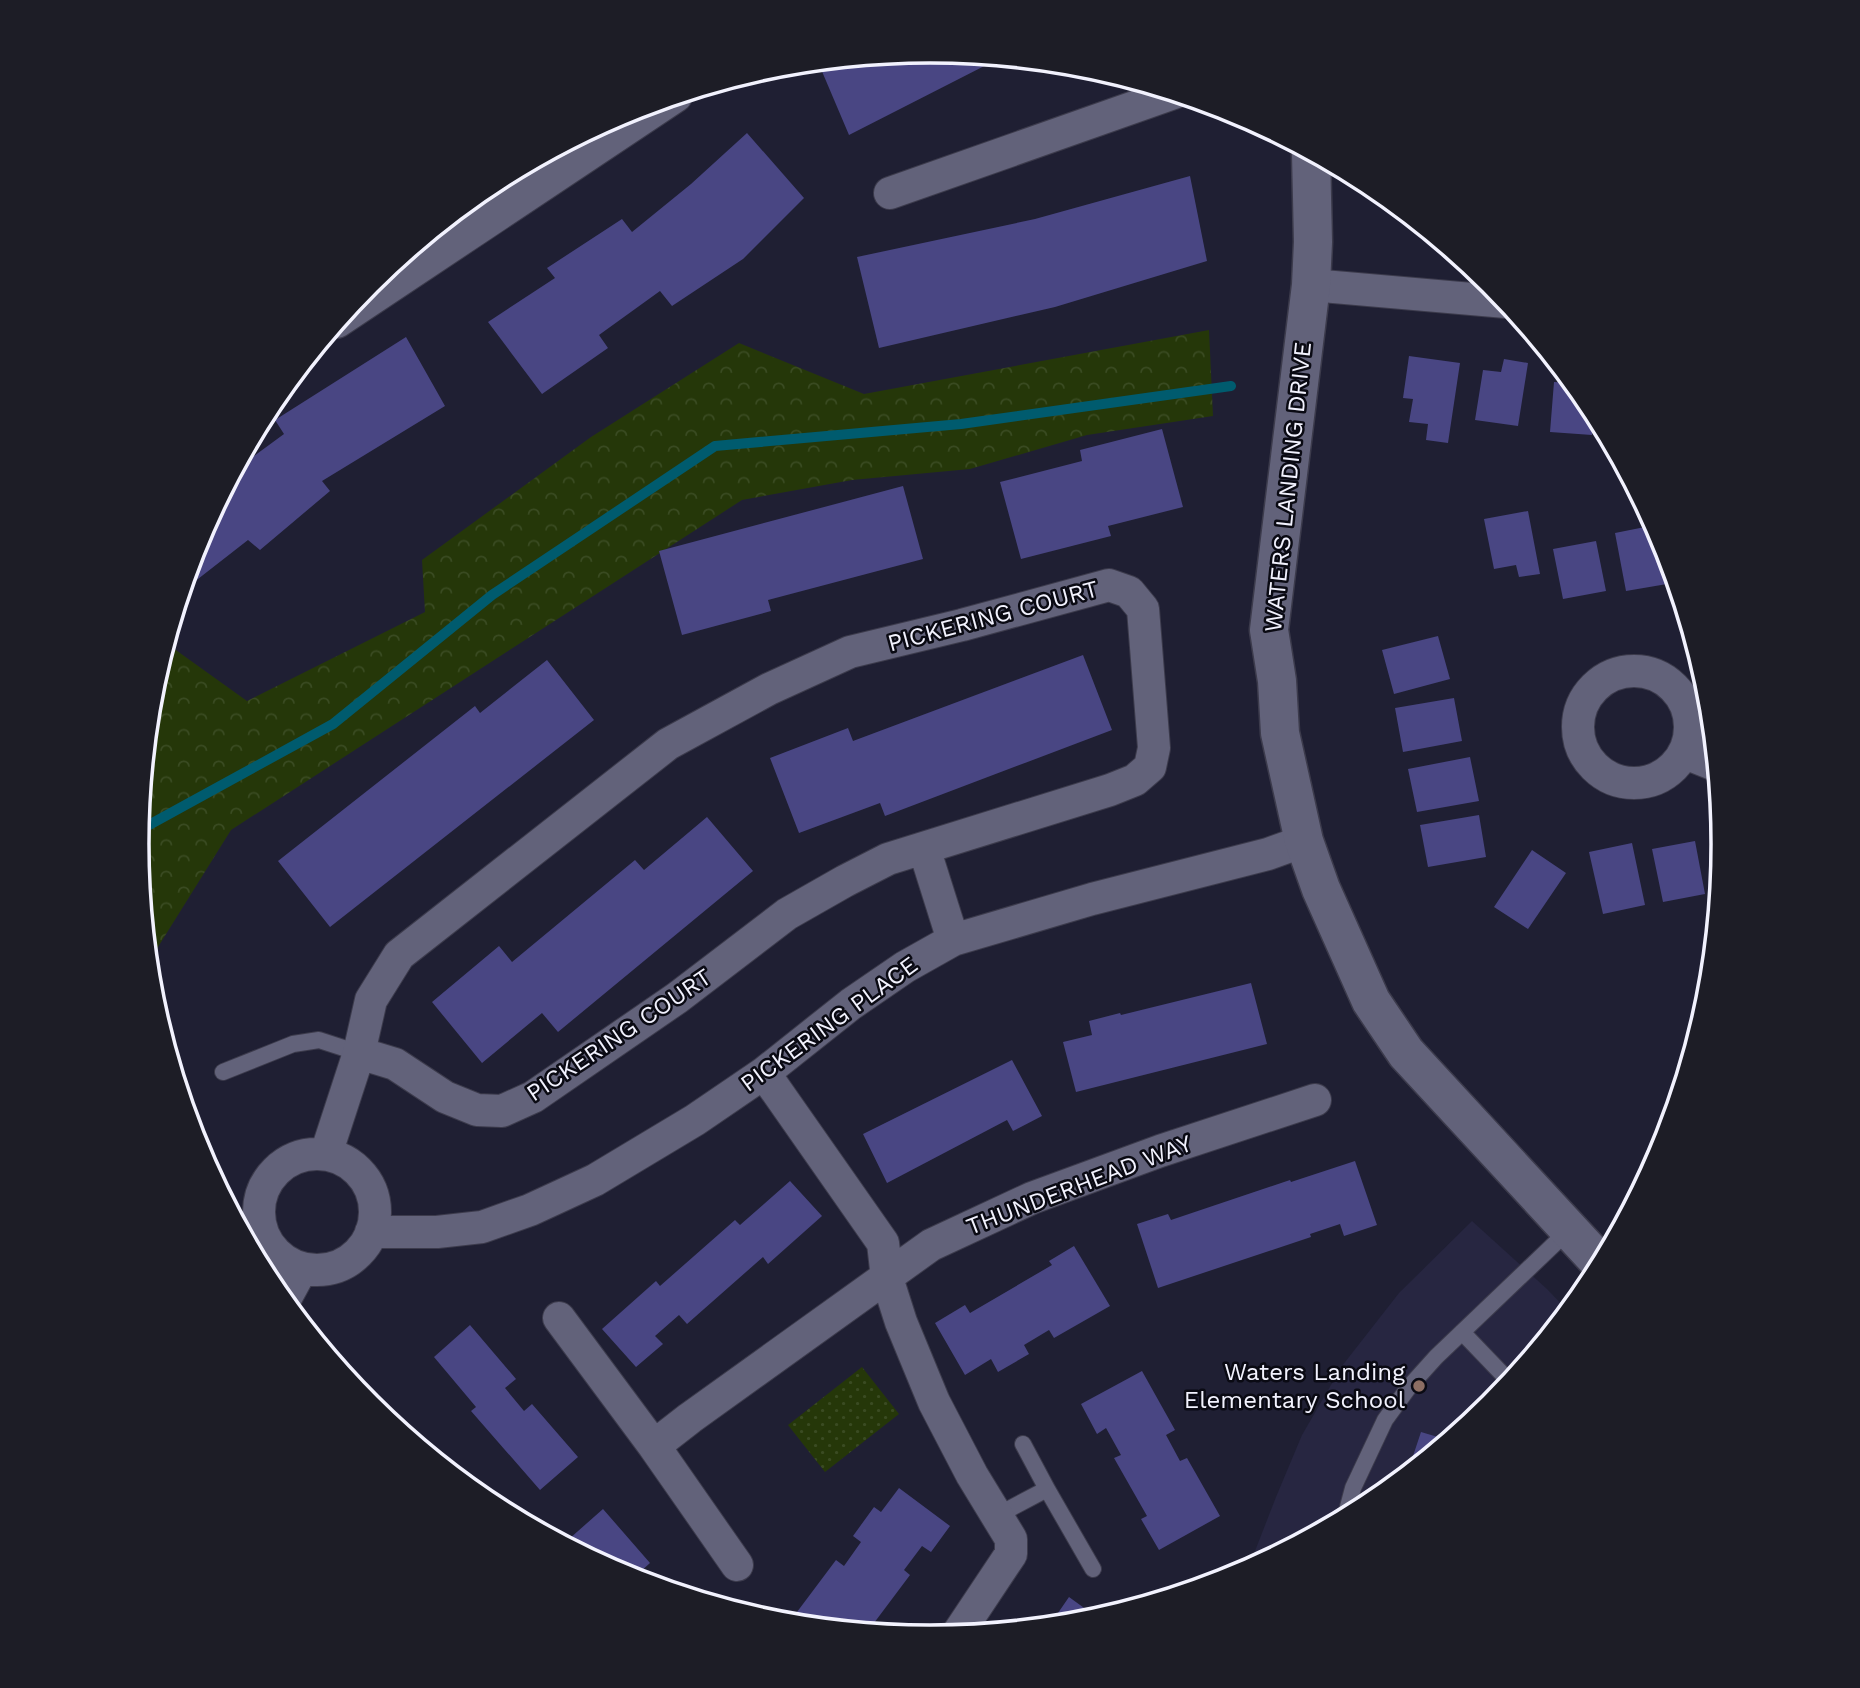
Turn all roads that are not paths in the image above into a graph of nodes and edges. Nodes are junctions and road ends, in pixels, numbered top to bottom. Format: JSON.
{"nodes":[{"id":1,"x":1160,"y":98,"type":"edge"},
{"id":2,"x":647,"y":116,"type":"edge"},
{"id":3,"x":1311,"y":163,"type":"edge"},
{"id":4,"x":890,"y":193,"type":"dead end"},
{"id":5,"x":1311,"y":285,"type":"junction"},
{"id":6,"x":371,"y":299,"type":"edge"},
{"id":7,"x":1490,"y":301,"type":"edge"},
{"id":8,"x":1685,"y":753,"type":"dead end"},
{"id":9,"x":1706,"y":761,"type":"edge"},
{"id":10,"x":1304,"y":841,"type":"junction"},
{"id":11,"x":924,"y":848,"type":"junction"},
{"id":12,"x":953,"y":940,"type":"junction"},
{"id":13,"x":359,"y":1053,"type":"junction"},
{"id":14,"x":223,"y":1072,"type":"dead end"},
{"id":15,"x":764,"y":1073,"type":"junction"},
{"id":16,"x":1315,"y":1100,"type":"dead end"},
{"id":17,"x":326,"y":1154,"type":"junction"},
{"id":18,"x":1569,"y":1230,"type":"junction"},
{"id":19,"x":371,"y":1232,"type":"junction"},
{"id":20,"x":1593,"y":1255,"type":"edge"},
{"id":21,"x":302,"y":1268,"type":"junction"},
{"id":22,"x":887,"y":1278,"type":"junction"},
{"id":23,"x":290,"y":1290,"type":"edge"},
{"id":24,"x":559,"y":1318,"type":"dead end"},
{"id":25,"x":1462,"y":1332,"type":"junction"},
{"id":26,"x":1503,"y":1374,"type":"edge"},
{"id":27,"x":1023,"y":1444,"type":"dead end"},
{"id":28,"x":654,"y":1446,"type":"junction"},
{"id":29,"x":1047,"y":1489,"type":"junction"},
{"id":30,"x":1349,"y":1502,"type":"edge"},
{"id":31,"x":996,"y":1516,"type":"junction"},
{"id":32,"x":737,"y":1565,"type":"dead end"},
{"id":33,"x":1093,"y":1569,"type":"dead end"},
{"id":34,"x":964,"y":1624,"type":"edge"}],
"edges":[{"from":1,"to":4,"type":"street"},
{"from":2,"to":6,"type":"street"},
{"from":3,"to":5,"type":"street","name":"WATERS LANDING DRIVE"},
{"from":5,"to":7,"type":"street"},
{"from":5,"to":10,"type":"street","name":"WATERS LANDING DRIVE"},
{"from":8,"to":9,"type":"street"},
{"from":10,"to":12,"type":"street","name":"PICKERING PLACE"},
{"from":10,"to":18,"type":"street","name":"WATERS LANDING DRIVE"},
{"from":11,"to":12,"type":"street"},
{"from":11,"to":13,"type":"street","name":"PICKERING COURT"},
{"from":11,"to":13,"type":"street","name":"PICKERING COURT"},
{"from":12,"to":15,"type":"street","name":"PICKERING PLACE"},
{"from":13,"to":14,"type":"lane"},
{"from":13,"to":17,"type":"street","name":"PICKERING COURT"},
{"from":15,"to":19,"type":"street","name":"PICKERING PLACE"},
{"from":15,"to":22,"type":"street"},
{"from":16,"to":22,"type":"street","name":"THUNDERHEAD WAY"},
{"from":17,"to":19,"type":"street"},
{"from":17,"to":21,"type":"street"},
{"from":18,"to":20,"type":"street","name":"WATERS LANDING DRIVE"},
{"from":18,"to":25,"type":"lane"},
{"from":19,"to":21,"type":"street"},
{"from":21,"to":23,"type":"street"},
{"from":22,"to":28,"type":"street","name":"THUNDERHEAD WAY"},
{"from":22,"to":31,"type":"street"},
{"from":24,"to":28,"type":"street"},
{"from":25,"to":26,"type":"lane"},
{"from":25,"to":30,"type":"lane"},
{"from":27,"to":29,"type":"lane"},
{"from":28,"to":32,"type":"street"},
{"from":29,"to":31,"type":"lane"},
{"from":29,"to":33,"type":"lane"},
{"from":31,"to":34,"type":"street"}]}
